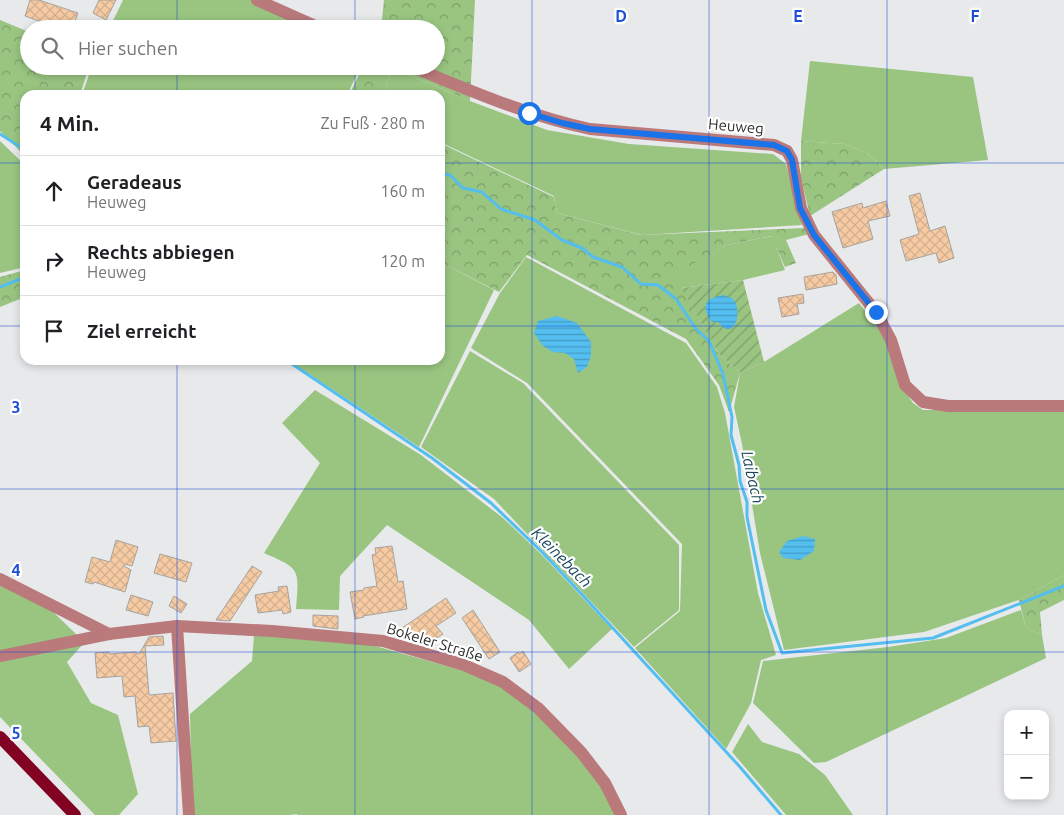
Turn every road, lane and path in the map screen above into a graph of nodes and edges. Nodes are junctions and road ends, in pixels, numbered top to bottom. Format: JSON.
{"nodes":[{"id":1,"x":257,"y":0,"type":"edge"},
{"id":2,"x":302,"y":20,"type":"edge"},
{"id":3,"x":433,"y":75,"type":"edge"},
{"id":4,"x":1064,"y":406,"type":"edge"},
{"id":5,"x":0,"y":579,"type":"edge"},
{"id":6,"x":177,"y":626,"type":"junction"},
{"id":7,"x":109,"y":634,"type":"junction"},
{"id":8,"x":0,"y":656,"type":"edge"},
{"id":9,"x":0,"y":737,"type":"edge"},
{"id":10,"x":75,"y":815,"type":"edge"},
{"id":11,"x":189,"y":815,"type":"edge"},
{"id":12,"x":620,"y":815,"type":"edge"}],
"edges":[{"from":1,"to":2,"type":"street"},
{"from":3,"to":4,"type":"street","name":"Heuweg"},
{"from":5,"to":7,"type":"street"},
{"from":6,"to":7,"type":"street","name":"Bokeler Straße"},
{"from":6,"to":11,"type":"street"},
{"from":6,"to":12,"type":"street","name":"Bokeler Straße"},
{"from":7,"to":8,"type":"street","name":"Bokeler Straße"},
{"from":9,"to":10,"type":"main road"}]}
